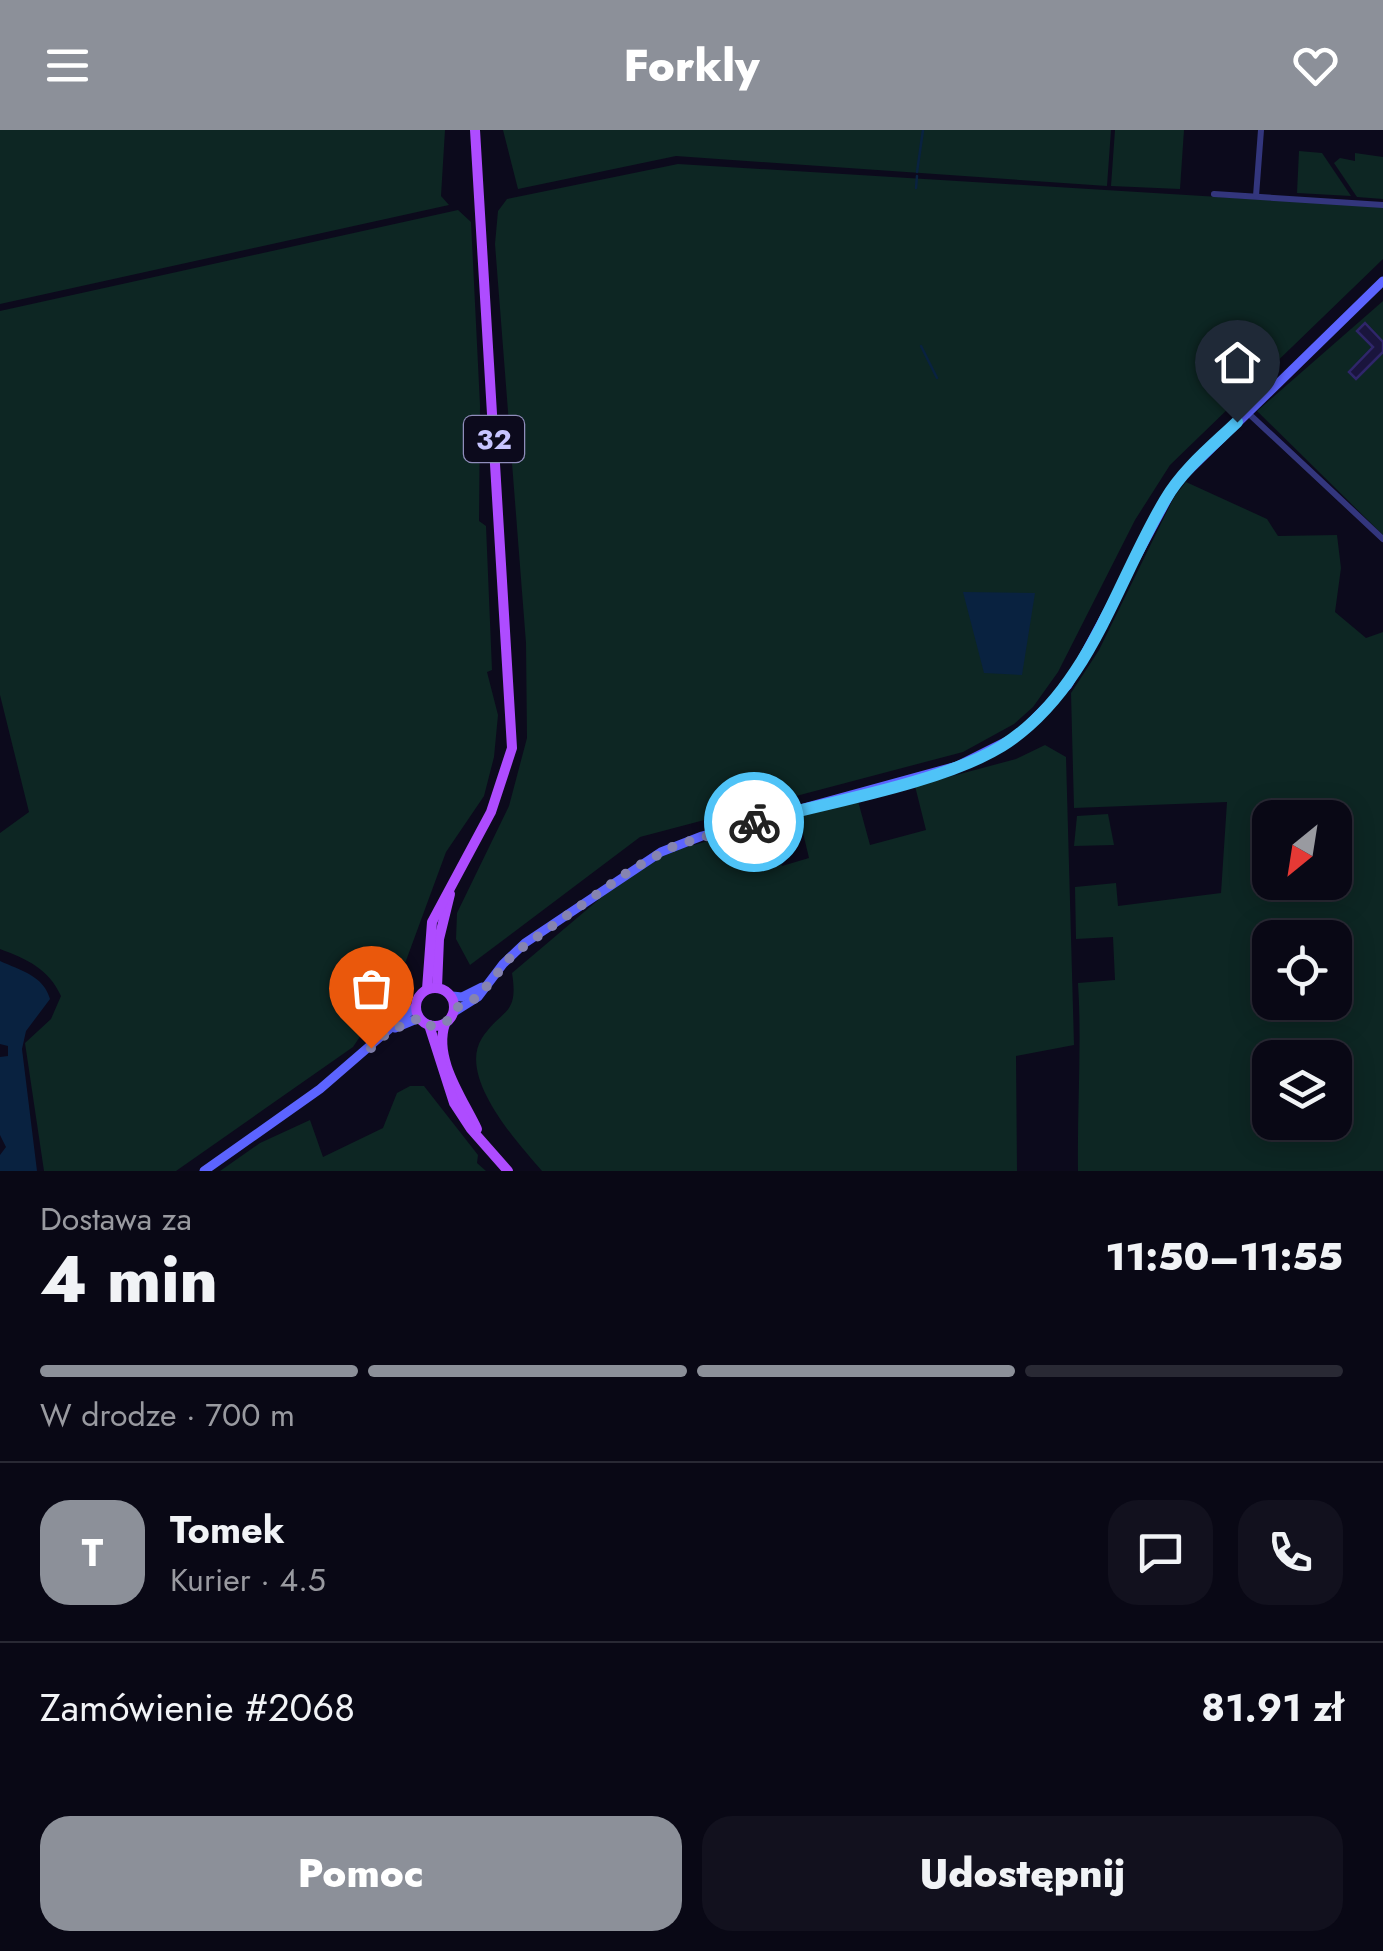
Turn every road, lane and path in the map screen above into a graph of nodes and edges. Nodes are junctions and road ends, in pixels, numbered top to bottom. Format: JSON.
{"nodes":[{"id":1,"x":475,"y":130,"type":"edge"},
{"id":2,"x":1261,"y":130,"type":"edge"},
{"id":3,"x":1214,"y":194,"type":"dead end"},
{"id":4,"x":1256,"y":196,"type":"junction"},
{"id":5,"x":1383,"y":205,"type":"edge"},
{"id":6,"x":1383,"y":281,"type":"edge"},
{"id":7,"x":1246,"y":412,"type":"junction"},
{"id":8,"x":1383,"y":539,"type":"edge"},
{"id":9,"x":484,"y":985,"type":"junction"},
{"id":10,"x":432,"y":988,"type":"junction"},
{"id":11,"x":452,"y":996,"type":"junction"},
{"id":12,"x":454,"y":1012,"type":"junction"},
{"id":13,"x":421,"y":1016,"type":"junction"},
{"id":14,"x":445,"y":1024,"type":"junction"},
{"id":15,"x":482,"y":1139,"type":"junction"},
{"id":16,"x":204,"y":1171,"type":"edge"},
{"id":17,"x":508,"y":1171,"type":"edge"}],
"edges":[{"from":1,"to":10,"type":"main road","number":"32"},
{"from":2,"to":4,"type":"street"},
{"from":3,"to":4,"type":"street"},
{"from":4,"to":5,"type":"street"},
{"from":6,"to":7,"type":"street"},
{"from":7,"to":8,"type":"street"},
{"from":7,"to":9,"type":"street"},
{"from":9,"to":11,"type":"street"},
{"from":9,"to":12,"type":"street"},
{"from":10,"to":11,"type":"main road"},
{"from":10,"to":13,"type":"main road"},
{"from":11,"to":12,"type":"main road"},
{"from":12,"to":14,"type":"main road"},
{"from":13,"to":14,"type":"main road"},
{"from":13,"to":15,"type":"main road"},
{"from":13,"to":16,"type":"street"},
{"from":14,"to":15,"type":"main road"},
{"from":15,"to":17,"type":"main road"}]}
